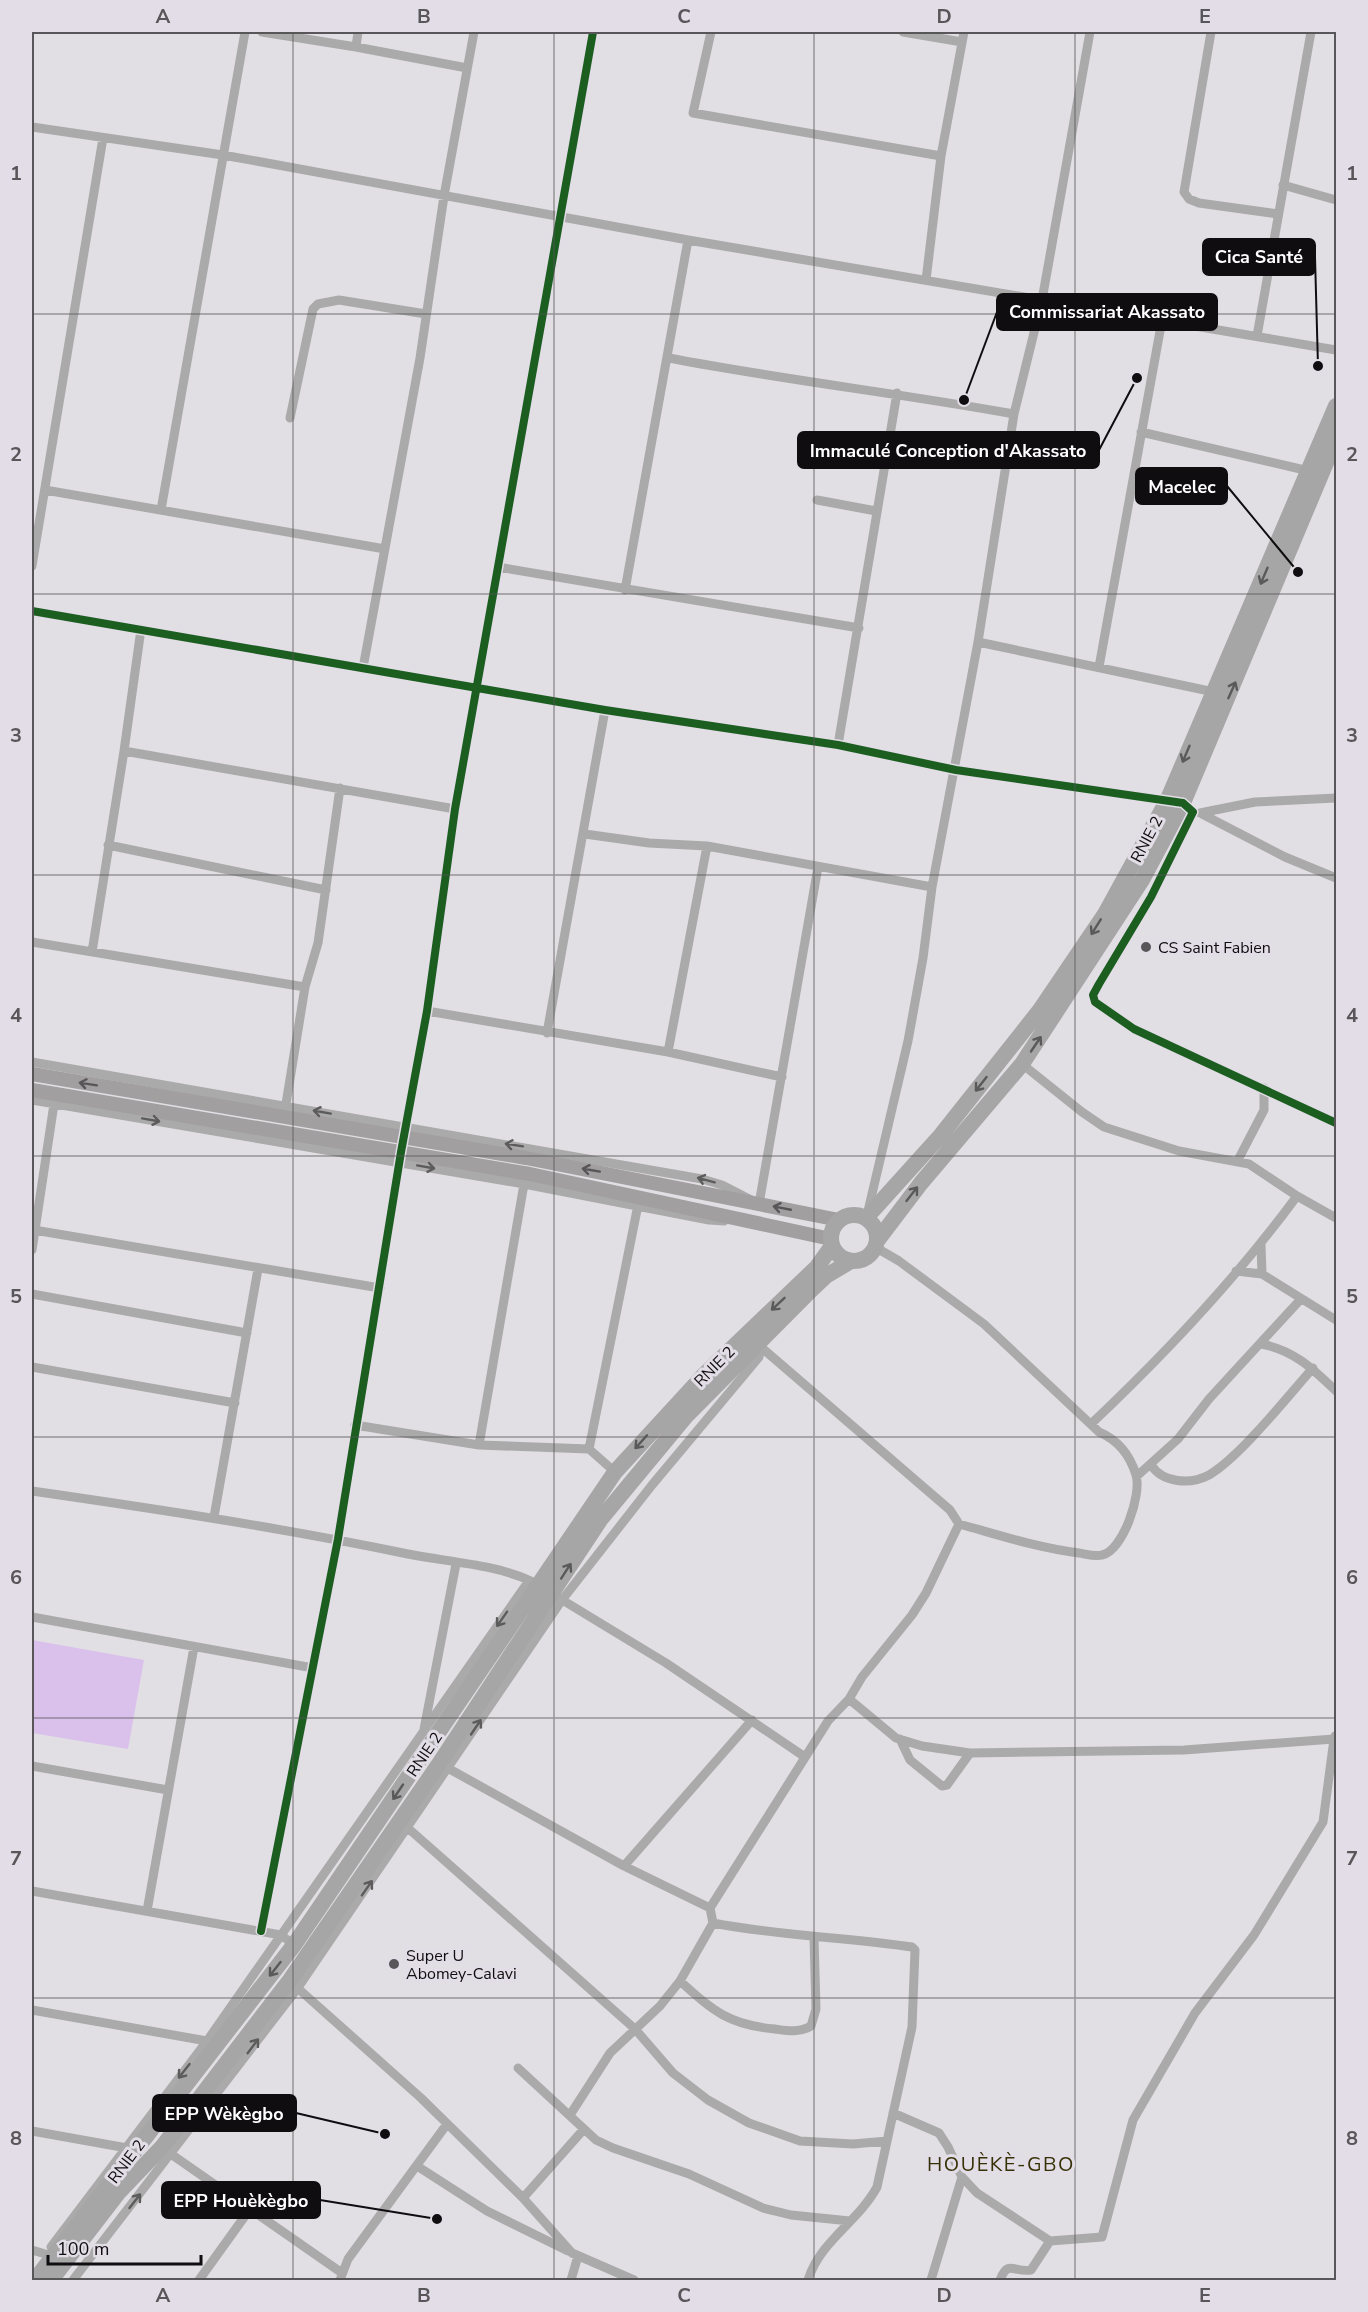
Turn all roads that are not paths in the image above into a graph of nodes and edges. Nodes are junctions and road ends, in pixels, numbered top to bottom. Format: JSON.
{"nodes":[{"id":1,"x":245,"y":32,"type":"edge"},
{"id":2,"x":262,"y":32,"type":"edge"},
{"id":3,"x":358,"y":32,"type":"edge"},
{"id":4,"x":474,"y":32,"type":"edge"},
{"id":5,"x":593,"y":32,"type":"edge"},
{"id":6,"x":711,"y":32,"type":"edge"},
{"id":7,"x":903,"y":32,"type":"edge"},
{"id":8,"x":964,"y":32,"type":"edge"},
{"id":9,"x":1090,"y":32,"type":"edge"},
{"id":10,"x":1211,"y":32,"type":"edge"},
{"id":11,"x":1311,"y":32,"type":"edge"},
{"id":12,"x":962,"y":42,"type":"junction"},
{"id":13,"x":356,"y":47,"type":"junction"},
{"id":14,"x":467,"y":68,"type":"junction"},
{"id":15,"x":32,"y":127,"type":"edge"},
{"id":16,"x":103,"y":138,"type":"junction"},
{"id":17,"x":223,"y":155,"type":"junction"},
{"id":18,"x":941,"y":156,"type":"junction"},
{"id":19,"x":1283,"y":185,"type":"junction"},
{"id":20,"x":444,"y":196,"type":"junction"},
{"id":21,"x":1336,"y":200,"type":"edge"},
{"id":22,"x":1278,"y":214,"type":"junction"},
{"id":23,"x":560,"y":217,"type":"junction"},
{"id":24,"x":688,"y":240,"type":"junction"},
{"id":25,"x":926,"y":280,"type":"junction"},
{"id":26,"x":1042,"y":300,"type":"junction"},
{"id":27,"x":426,"y":314,"type":"junction"},
{"id":28,"x":1162,"y":320,"type":"junction"},
{"id":29,"x":1257,"y":336,"type":"junction"},
{"id":30,"x":1336,"y":350,"type":"edge"},
{"id":31,"x":669,"y":358,"type":"junction"},
{"id":32,"x":897,"y":393,"type":"junction"},
{"id":33,"x":1336,"y":406,"type":"edge"},
{"id":34,"x":1014,"y":414,"type":"junction"},
{"id":35,"x":290,"y":418,"type":"dead end"},
{"id":36,"x":1141,"y":432,"type":"junction"},
{"id":37,"x":1336,"y":439,"type":"edge"},
{"id":38,"x":1309,"y":471,"type":"junction"},
{"id":39,"x":45,"y":490,"type":"junction"},
{"id":40,"x":817,"y":500,"type":"dead end"},
{"id":41,"x":161,"y":510,"type":"junction"},
{"id":42,"x":876,"y":511,"type":"junction"},
{"id":43,"x":385,"y":549,"type":"junction"},
{"id":44,"x":32,"y":566,"type":"edge"},
{"id":45,"x":498,"y":567,"type":"junction"},
{"id":46,"x":625,"y":590,"type":"junction"},
{"id":47,"x":32,"y":611,"type":"edge"},
{"id":48,"x":859,"y":628,"type":"junction"},
{"id":49,"x":141,"y":629,"type":"junction"},
{"id":50,"x":978,"y":642,"type":"junction"},
{"id":51,"x":1099,"y":667,"type":"junction"},
{"id":52,"x":363,"y":668,"type":"junction"},
{"id":53,"x":477,"y":687,"type":"junction"},
{"id":54,"x":1215,"y":692,"type":"junction"},
{"id":55,"x":606,"y":710,"type":"junction"},
{"id":56,"x":838,"y":745,"type":"junction"},
{"id":57,"x":124,"y":751,"type":"junction"},
{"id":58,"x":956,"y":770,"type":"junction"},
{"id":59,"x":340,"y":788,"type":"junction"},
{"id":60,"x":1336,"y":798,"type":"edge"},
{"id":61,"x":1187,"y":807,"type":"junction"},
{"id":62,"x":455,"y":809,"type":"junction"},
{"id":63,"x":585,"y":834,"type":"junction"},
{"id":64,"x":108,"y":846,"type":"junction"},
{"id":65,"x":708,"y":846,"type":"junction"},
{"id":66,"x":818,"y":867,"type":"junction"},
{"id":67,"x":1336,"y":878,"type":"edge"},
{"id":68,"x":932,"y":887,"type":"junction"},
{"id":69,"x":326,"y":890,"type":"junction"},
{"id":70,"x":32,"y":942,"type":"edge"},
{"id":71,"x":92,"y":952,"type":"junction"},
{"id":72,"x":305,"y":987,"type":"junction"},
{"id":73,"x":427,"y":1011,"type":"junction"},
{"id":74,"x":547,"y":1033,"type":"junction"},
{"id":75,"x":668,"y":1052,"type":"junction"},
{"id":76,"x":32,"y":1062,"type":"edge"},
{"id":77,"x":1023,"y":1064,"type":"junction"},
{"id":78,"x":32,"y":1074,"type":"edge"},
{"id":79,"x":782,"y":1077,"type":"junction"},
{"id":80,"x":1264,"y":1089,"type":"junction"},
{"id":81,"x":32,"y":1090,"type":"edge"},
{"id":82,"x":32,"y":1100,"type":"edge"},
{"id":83,"x":54,"y":1104,"type":"junction"},
{"id":84,"x":285,"y":1111,"type":"junction"},
{"id":85,"x":1336,"y":1123,"type":"edge"},
{"id":86,"x":404,"y":1132,"type":"junction"},
{"id":87,"x":400,"y":1157,"type":"junction"},
{"id":88,"x":1238,"y":1160,"type":"junction"},
{"id":89,"x":524,"y":1184,"type":"junction"},
{"id":90,"x":1297,"y":1196,"type":"junction"},
{"id":91,"x":759,"y":1204,"type":"junction"},
{"id":92,"x":638,"y":1205,"type":"junction"},
{"id":93,"x":866,"y":1218,"type":"junction"},
{"id":94,"x":1336,"y":1218,"type":"edge"},
{"id":95,"x":839,"y":1220,"type":"junction"},
{"id":96,"x":756,"y":1222,"type":"junction"},
{"id":97,"x":34,"y":1230,"type":"junction"},
{"id":98,"x":831,"y":1243,"type":"junction"},
{"id":99,"x":876,"y":1244,"type":"junction"},
{"id":100,"x":1261,"y":1245,"type":"junction"},
{"id":101,"x":32,"y":1250,"type":"edge"},
{"id":102,"x":851,"y":1261,"type":"junction"},
{"id":103,"x":258,"y":1269,"type":"junction"},
{"id":104,"x":1236,"y":1271,"type":"junction"},
{"id":105,"x":1262,"y":1274,"type":"junction"},
{"id":106,"x":380,"y":1288,"type":"junction"},
{"id":107,"x":32,"y":1294,"type":"edge"},
{"id":108,"x":1300,"y":1300,"type":"junction"},
{"id":109,"x":1335,"y":1317,"type":"edge"},
{"id":110,"x":247,"y":1333,"type":"junction"},
{"id":111,"x":762,"y":1344,"type":"junction"},
{"id":112,"x":1261,"y":1344,"type":"junction"},
{"id":113,"x":32,"y":1367,"type":"edge"},
{"id":114,"x":1313,"y":1368,"type":"junction"},
{"id":115,"x":1336,"y":1391,"type":"edge"},
{"id":116,"x":235,"y":1403,"type":"junction"},
{"id":117,"x":1091,"y":1424,"type":"junction"},
{"id":118,"x":355,"y":1425,"type":"junction"},
{"id":119,"x":479,"y":1445,"type":"junction"},
{"id":120,"x":589,"y":1449,"type":"junction"},
{"id":121,"x":1151,"y":1465,"type":"junction"},
{"id":122,"x":615,"y":1472,"type":"junction"},
{"id":123,"x":1137,"y":1476,"type":"junction"},
{"id":124,"x":32,"y":1491,"type":"edge"},
{"id":125,"x":214,"y":1517,"type":"junction"},
{"id":126,"x":959,"y":1524,"type":"junction"},
{"id":127,"x":338,"y":1539,"type":"junction"},
{"id":128,"x":456,"y":1564,"type":"junction"},
{"id":129,"x":546,"y":1589,"type":"junction"},
{"id":130,"x":32,"y":1617,"type":"edge"},
{"id":131,"x":194,"y":1647,"type":"junction"},
{"id":132,"x":313,"y":1668,"type":"junction"},
{"id":133,"x":849,"y":1699,"type":"junction"},
{"id":134,"x":752,"y":1720,"type":"junction"},
{"id":135,"x":423,"y":1734,"type":"junction"},
{"id":136,"x":1335,"y":1736,"type":"edge"},
{"id":137,"x":900,"y":1739,"type":"junction"},
{"id":138,"x":970,"y":1753,"type":"junction"},
{"id":139,"x":805,"y":1757,"type":"junction"},
{"id":140,"x":32,"y":1766,"type":"edge"},
{"id":141,"x":443,"y":1766,"type":"junction"},
{"id":142,"x":168,"y":1790,"type":"junction"},
{"id":143,"x":409,"y":1829,"type":"junction"},
{"id":144,"x":624,"y":1866,"type":"junction"},
{"id":145,"x":32,"y":1891,"type":"edge"},
{"id":146,"x":710,"y":1908,"type":"junction"},
{"id":147,"x":147,"y":1911,"type":"junction"},
{"id":148,"x":713,"y":1923,"type":"junction"},
{"id":149,"x":261,"y":1931,"type":"junction"},
{"id":150,"x":814,"y":1936,"type":"junction"},
{"id":151,"x":287,"y":1940,"type":"junction"},
{"id":152,"x":680,"y":1981,"type":"junction"},
{"id":153,"x":294,"y":1985,"type":"junction"},
{"id":154,"x":32,"y":2010,"type":"edge"},
{"id":155,"x":635,"y":2028,"type":"junction"},
{"id":156,"x":207,"y":2041,"type":"junction"},
{"id":157,"x":518,"y":2068,"type":"dead end"},
{"id":158,"x":893,"y":2113,"type":"junction"},
{"id":159,"x":570,"y":2115,"type":"junction"},
{"id":160,"x":447,"y":2124,"type":"junction"},
{"id":161,"x":584,"y":2129,"type":"junction"},
{"id":162,"x":32,"y":2131,"type":"edge"},
{"id":163,"x":887,"y":2141,"type":"junction"},
{"id":164,"x":129,"y":2148,"type":"junction"},
{"id":165,"x":167,"y":2151,"type":"junction"},
{"id":166,"x":417,"y":2166,"type":"junction"},
{"id":167,"x":962,"y":2177,"type":"junction"},
{"id":168,"x":523,"y":2198,"type":"junction"},
{"id":169,"x":250,"y":2210,"type":"junction"},
{"id":170,"x":850,"y":2221,"type":"junction"},
{"id":171,"x":1050,"y":2241,"type":"junction"},
{"id":172,"x":32,"y":2250,"type":"edge"},
{"id":173,"x":50,"y":2254,"type":"junction"},
{"id":174,"x":575,"y":2255,"type":"junction"},
{"id":175,"x":1013,"y":2268,"type":"junction"},
{"id":176,"x":32,"y":2272,"type":"edge"},
{"id":177,"x":341,"y":2277,"type":"edge"},
{"id":178,"x":35,"y":2280,"type":"edge"},
{"id":179,"x":51,"y":2280,"type":"edge"},
{"id":180,"x":73,"y":2280,"type":"edge"},
{"id":181,"x":198,"y":2280,"type":"edge"},
{"id":182,"x":571,"y":2280,"type":"edge"},
{"id":183,"x":634,"y":2280,"type":"edge"},
{"id":184,"x":808,"y":2280,"type":"edge"},
{"id":185,"x":931,"y":2280,"type":"edge"},
{"id":186,"x":1000,"y":2280,"type":"edge"},
{"id":187,"x":1019,"y":2280,"type":"edge"}],
"edges":[{"from":1,"to":17,"type":"street"},
{"from":2,"to":13,"type":"street"},
{"from":3,"to":13,"type":"street"},
{"from":4,"to":14,"type":"street"},
{"from":5,"to":23,"type":"street"},
{"from":6,"to":18,"type":"street"},
{"from":7,"to":12,"type":"street"},
{"from":8,"to":12,"type":"street"},
{"from":9,"to":26,"type":"street"},
{"from":10,"to":22,"type":"street"},
{"from":11,"to":19,"type":"street"},
{"from":12,"to":18,"type":"street"},
{"from":13,"to":14,"type":"street"},
{"from":14,"to":20,"type":"street"},
{"from":15,"to":16,"type":"street"},
{"from":16,"to":17,"type":"street"},
{"from":16,"to":39,"type":"street"},
{"from":17,"to":20,"type":"street"},
{"from":17,"to":41,"type":"street"},
{"from":18,"to":25,"type":"street"},
{"from":19,"to":21,"type":"street"},
{"from":19,"to":22,"type":"street"},
{"from":20,"to":23,"type":"street"},
{"from":20,"to":27,"type":"street"},
{"from":22,"to":29,"type":"street"},
{"from":23,"to":24,"type":"street"},
{"from":23,"to":45,"type":"street"},
{"from":24,"to":25,"type":"street"},
{"from":24,"to":31,"type":"street"},
{"from":25,"to":26,"type":"street"},
{"from":26,"to":28,"type":"street"},
{"from":26,"to":34,"type":"street"},
{"from":27,"to":35,"type":"street"},
{"from":27,"to":43,"type":"street"},
{"from":28,"to":29,"type":"street"},
{"from":28,"to":36,"type":"street"},
{"from":29,"to":30,"type":"street"},
{"from":31,"to":32,"type":"street"},
{"from":31,"to":46,"type":"street"},
{"from":32,"to":34,"type":"street"},
{"from":32,"to":42,"type":"street"},
{"from":33,"to":38,"type":"highway","name":"RNIE 2","number":"RNIE 2"},
{"from":34,"to":50,"type":"street"},
{"from":36,"to":38,"type":"street"},
{"from":36,"to":51,"type":"street"},
{"from":61,"to":37,"type":"highway","name":"RNIE 2","number":"RNIE 2","one_way":true},
{"from":38,"to":54,"type":"highway","name":"RNIE 2","number":"RNIE 2","one_way":true},
{"from":39,"to":41,"type":"street"},
{"from":39,"to":44,"type":"street"},
{"from":40,"to":42,"type":"street"},
{"from":41,"to":43,"type":"street"},
{"from":42,"to":48,"type":"street"},
{"from":43,"to":52,"type":"street"},
{"from":45,"to":46,"type":"street"},
{"from":45,"to":53,"type":"street"},
{"from":46,"to":48,"type":"street"},
{"from":47,"to":49,"type":"street"},
{"from":48,"to":56,"type":"street"},
{"from":49,"to":52,"type":"street"},
{"from":49,"to":57,"type":"street"},
{"from":50,"to":51,"type":"street"},
{"from":50,"to":58,"type":"street"},
{"from":51,"to":54,"type":"street"},
{"from":52,"to":53,"type":"street"},
{"from":53,"to":55,"type":"street"},
{"from":53,"to":62,"type":"street"},
{"from":54,"to":61,"type":"highway","name":"RNIE 2","number":"RNIE 2","one_way":true},
{"from":55,"to":56,"type":"street"},
{"from":55,"to":63,"type":"street"},
{"from":56,"to":58,"type":"street"},
{"from":57,"to":59,"type":"street"},
{"from":57,"to":64,"type":"street"},
{"from":58,"to":61,"type":"street"},
{"from":58,"to":68,"type":"street"},
{"from":59,"to":62,"type":"street"},
{"from":59,"to":69,"type":"street"},
{"from":60,"to":61,"type":"street"},
{"from":61,"to":67,"type":"street"},
{"from":77,"to":61,"type":"highway","name":"RNIE 2","number":"RNIE 2","one_way":true},
{"from":61,"to":80,"type":"street"},
{"from":61,"to":93,"type":"highway","name":"RNIE 2","number":"RNIE 2","one_way":true},
{"from":62,"to":73,"type":"street"},
{"from":63,"to":65,"type":"street"},
{"from":63,"to":74,"type":"street"},
{"from":64,"to":69,"type":"street"},
{"from":64,"to":71,"type":"street"},
{"from":65,"to":66,"type":"street"},
{"from":65,"to":75,"type":"street"},
{"from":66,"to":68,"type":"street"},
{"from":66,"to":79,"type":"street"},
{"from":68,"to":93,"type":"street"},
{"from":69,"to":72,"type":"street"},
{"from":70,"to":71,"type":"street"},
{"from":71,"to":72,"type":"street"},
{"from":72,"to":84,"type":"street"},
{"from":73,"to":74,"type":"street"},
{"from":73,"to":86,"type":"street"},
{"from":74,"to":75,"type":"street"},
{"from":75,"to":79,"type":"street"},
{"from":76,"to":84,"type":"street"},
{"from":77,"to":88,"type":"street"},
{"from":99,"to":77,"type":"highway","name":"RNIE 2","number":"RNIE 2","one_way":true},
{"from":84,"to":78,"type":"main road","one_way":true},
{"from":79,"to":91,"type":"street"},
{"from":80,"to":85,"type":"street"},
{"from":80,"to":88,"type":"street"},
{"from":81,"to":87,"type":"main road"},
{"from":82,"to":83,"type":"street"},
{"from":83,"to":87,"type":"street","one_way":true},
{"from":83,"to":97,"type":"street"},
{"from":86,"to":84,"type":"main road","one_way":true},
{"from":86,"to":87,"type":"street"},
{"from":91,"to":86,"type":"main road","one_way":true},
{"from":87,"to":89,"type":"street","one_way":true},
{"from":87,"to":96,"type":"main road"},
{"from":87,"to":106,"type":"street"},
{"from":88,"to":90,"type":"street"},
{"from":89,"to":92,"type":"street"},
{"from":89,"to":119,"type":"street"},
{"from":90,"to":94,"type":"street"},
{"from":90,"to":100,"type":"street"},
{"from":95,"to":91,"type":"main road","one_way":true},
{"from":92,"to":96,"type":"street"},
{"from":92,"to":120,"type":"street"},
{"from":93,"to":95,"type":"highway"},
{"from":93,"to":99,"type":"highway"},
{"from":95,"to":98,"type":"highway","name":"RNIE 2","number":"RNIE 2"},
{"from":96,"to":98,"type":"main road"},
{"from":97,"to":101,"type":"street"},
{"from":97,"to":103,"type":"street"},
{"from":98,"to":102,"type":"highway"},
{"from":98,"to":122,"type":"highway","name":"RNIE 2","number":"RNIE 2","one_way":true},
{"from":99,"to":102,"type":"highway","name":"RNIE 2","number":"RNIE 2"},
{"from":99,"to":117,"type":"street"},
{"from":100,"to":104,"type":"street"},
{"from":100,"to":105,"type":"street"},
{"from":102,"to":111,"type":"highway","name":"RNIE 2","number":"RNIE 2"},
{"from":103,"to":106,"type":"street"},
{"from":103,"to":110,"type":"street"},
{"from":104,"to":105,"type":"street"},
{"from":104,"to":117,"type":"street"},
{"from":105,"to":108,"type":"street"},
{"from":106,"to":118,"type":"street"},
{"from":107,"to":110,"type":"street"},
{"from":108,"to":109,"type":"street"},
{"from":108,"to":112,"type":"street"},
{"from":110,"to":116,"type":"street"},
{"from":111,"to":126,"type":"street"},
{"from":129,"to":111,"type":"highway","name":"RNIE 2","number":"RNIE 2","one_way":true},
{"from":112,"to":114,"type":"street"},
{"from":112,"to":121,"type":"street"},
{"from":113,"to":116,"type":"street"},
{"from":114,"to":115,"type":"street"},
{"from":114,"to":121,"type":"street"},
{"from":116,"to":125,"type":"street"},
{"from":117,"to":123,"type":"street"},
{"from":118,"to":119,"type":"street"},
{"from":118,"to":127,"type":"street"},
{"from":119,"to":120,"type":"street"},
{"from":120,"to":122,"type":"street"},
{"from":121,"to":123,"type":"street"},
{"from":122,"to":129,"type":"highway","name":"RNIE 2","number":"RNIE 2"},
{"from":123,"to":126,"type":"street"},
{"from":124,"to":125,"type":"street"},
{"from":125,"to":127,"type":"street"},
{"from":126,"to":133,"type":"street"},
{"from":127,"to":128,"type":"street"},
{"from":127,"to":132,"type":"street"},
{"from":128,"to":129,"type":"street"},
{"from":128,"to":135,"type":"street"},
{"from":129,"to":134,"type":"street"},
{"from":129,"to":135,"type":"street","one_way":true},
{"from":141,"to":129,"type":"highway","name":"RNIE 2","number":"RNIE 2","one_way":true},
{"from":129,"to":151,"type":"highway","name":"RNIE 2","number":"RNIE 2","one_way":true},
{"from":130,"to":131,"type":"street"},
{"from":131,"to":132,"type":"street"},
{"from":131,"to":142,"type":"street"},
{"from":132,"to":149,"type":"street"},
{"from":133,"to":137,"type":"street"},
{"from":133,"to":139,"type":"street"},
{"from":134,"to":139,"type":"street"},
{"from":134,"to":144,"type":"street"},
{"from":135,"to":151,"type":"street"},
{"from":136,"to":138,"type":"street"},
{"from":136,"to":171,"type":"street"},
{"from":137,"to":138,"type":"street"},
{"from":137,"to":138,"type":"street"},
{"from":139,"to":146,"type":"street"},
{"from":140,"to":142,"type":"street"},
{"from":141,"to":143,"type":"street"},
{"from":141,"to":144,"type":"street"},
{"from":141,"to":153,"type":"highway","name":"RNIE 2","number":"RNIE 2"},
{"from":142,"to":147,"type":"street"},
{"from":153,"to":143,"type":"street","one_way":true},
{"from":143,"to":155,"type":"street"},
{"from":144,"to":146,"type":"street"},
{"from":145,"to":147,"type":"street"},
{"from":146,"to":148,"type":"street"},
{"from":147,"to":149,"type":"street"},
{"from":148,"to":150,"type":"street"},
{"from":148,"to":152,"type":"street"},
{"from":149,"to":151,"type":"street"},
{"from":150,"to":152,"type":"street"},
{"from":150,"to":158,"type":"street"},
{"from":151,"to":156,"type":"street"},
{"from":151,"to":164,"type":"highway","name":"RNIE 2","number":"RNIE 2","one_way":true},
{"from":152,"to":155,"type":"street"},
{"from":153,"to":160,"type":"street"},
{"from":165,"to":153,"type":"highway","name":"RNIE 2","number":"RNIE 2","one_way":true},
{"from":154,"to":156,"type":"street"},
{"from":155,"to":159,"type":"street"},
{"from":155,"to":163,"type":"street"},
{"from":156,"to":164,"type":"street","one_way":true},
{"from":157,"to":159,"type":"street"},
{"from":158,"to":163,"type":"street"},
{"from":158,"to":167,"type":"street"},
{"from":159,"to":161,"type":"street"},
{"from":160,"to":166,"type":"street"},
{"from":160,"to":168,"type":"street"},
{"from":161,"to":168,"type":"street"},
{"from":161,"to":170,"type":"street"},
{"from":162,"to":164,"type":"street"},
{"from":163,"to":170,"type":"street"},
{"from":164,"to":173,"type":"highway","name":"RNIE 2","number":"RNIE 2"},
{"from":165,"to":169,"type":"street"},
{"from":165,"to":179,"type":"highway","name":"RNIE 2","number":"RNIE 2"},
{"from":180,"to":165,"type":"street","one_way":true},
{"from":166,"to":174,"type":"street"},
{"from":166,"to":177,"type":"street"},
{"from":167,"to":171,"type":"street"},
{"from":167,"to":185,"type":"street"},
{"from":168,"to":174,"type":"street"},
{"from":169,"to":177,"type":"street"},
{"from":169,"to":181,"type":"street"},
{"from":170,"to":184,"type":"street"},
{"from":171,"to":175,"type":"street"},
{"from":172,"to":173,"type":"street"},
{"from":173,"to":176,"type":"street"},
{"from":173,"to":178,"type":"highway","name":"RNIE 2","number":"RNIE 2"},
{"from":174,"to":182,"type":"street"},
{"from":174,"to":183,"type":"street"},
{"from":175,"to":186,"type":"street"},
{"from":175,"to":187,"type":"street"}]}
